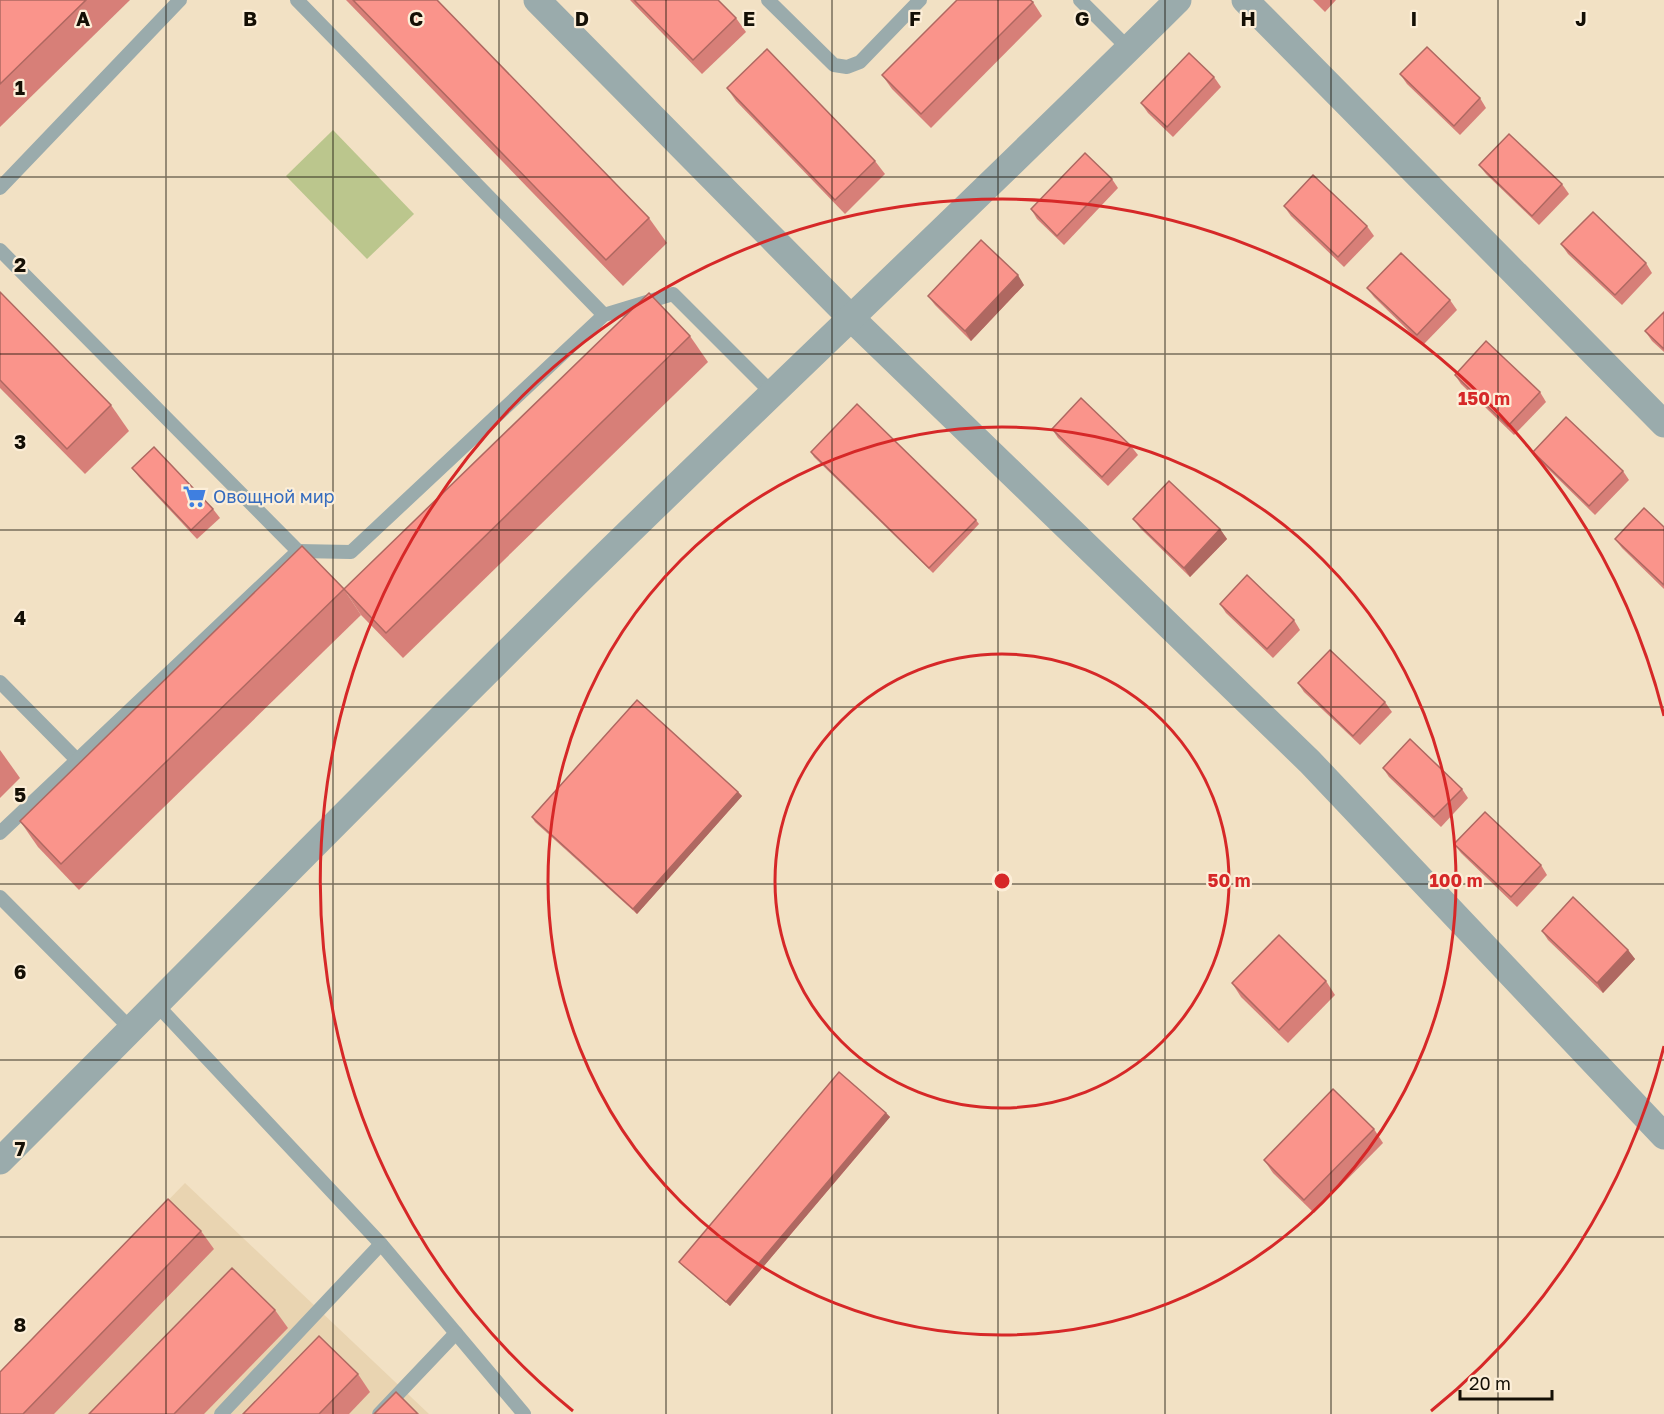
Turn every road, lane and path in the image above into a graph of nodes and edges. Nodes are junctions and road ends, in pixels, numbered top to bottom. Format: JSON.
{"nodes":[{"id":1,"x":180,"y":0,"type":"edge"},
{"id":2,"x":297,"y":0,"type":"edge"},
{"id":3,"x":537,"y":0,"type":"edge"},
{"id":4,"x":768,"y":0,"type":"edge"},
{"id":5,"x":920,"y":0,"type":"edge"},
{"id":6,"x":1080,"y":0,"type":"edge"},
{"id":7,"x":1179,"y":0,"type":"edge"},
{"id":8,"x":1245,"y":0,"type":"edge"},
{"id":9,"x":1129,"y":49,"type":"junction"},
{"id":10,"x":0,"y":188,"type":"edge"},
{"id":11,"x":0,"y":250,"type":"edge"},
{"id":12,"x":604,"y":315,"type":"junction"},
{"id":13,"x":850,"y":317,"type":"junction"},
{"id":14,"x":772,"y":393,"type":"junction"},
{"id":15,"x":1664,"y":424,"type":"edge"},
{"id":16,"x":298,"y":551,"type":"junction"},
{"id":17,"x":0,"y":682,"type":"edge"},
{"id":18,"x":77,"y":760,"type":"junction"},
{"id":19,"x":0,"y":833,"type":"edge"},
{"id":20,"x":0,"y":897,"type":"edge"},
{"id":21,"x":157,"y":1005,"type":"junction"},
{"id":22,"x":132,"y":1030,"type":"junction"},
{"id":23,"x":1664,"y":1136,"type":"edge"},
{"id":24,"x":0,"y":1161,"type":"edge"},
{"id":25,"x":381,"y":1244,"type":"junction"},
{"id":26,"x":456,"y":1333,"type":"junction"},
{"id":27,"x":221,"y":1414,"type":"edge"},
{"id":28,"x":379,"y":1414,"type":"edge"},
{"id":29,"x":524,"y":1414,"type":"edge"}],
"edges":[{"from":1,"to":10,"type":"lane"},
{"from":2,"to":12,"type":"lane"},
{"from":3,"to":13,"type":"street"},
{"from":4,"to":5,"type":"lane"},
{"from":6,"to":9,"type":"lane"},
{"from":7,"to":9,"type":"street"},
{"from":8,"to":15,"type":"street"},
{"from":9,"to":13,"type":"street"},
{"from":11,"to":16,"type":"lane"},
{"from":12,"to":14,"type":"lane"},
{"from":12,"to":16,"type":"lane"},
{"from":13,"to":14,"type":"street"},
{"from":13,"to":23,"type":"street"},
{"from":14,"to":21,"type":"street"},
{"from":16,"to":18,"type":"lane"},
{"from":17,"to":18,"type":"lane"},
{"from":18,"to":19,"type":"lane"},
{"from":20,"to":22,"type":"lane"},
{"from":21,"to":22,"type":"street"},
{"from":21,"to":25,"type":"lane"},
{"from":22,"to":24,"type":"street"},
{"from":25,"to":26,"type":"lane"},
{"from":25,"to":27,"type":"lane"},
{"from":26,"to":28,"type":"lane"},
{"from":26,"to":29,"type":"lane"}]}
